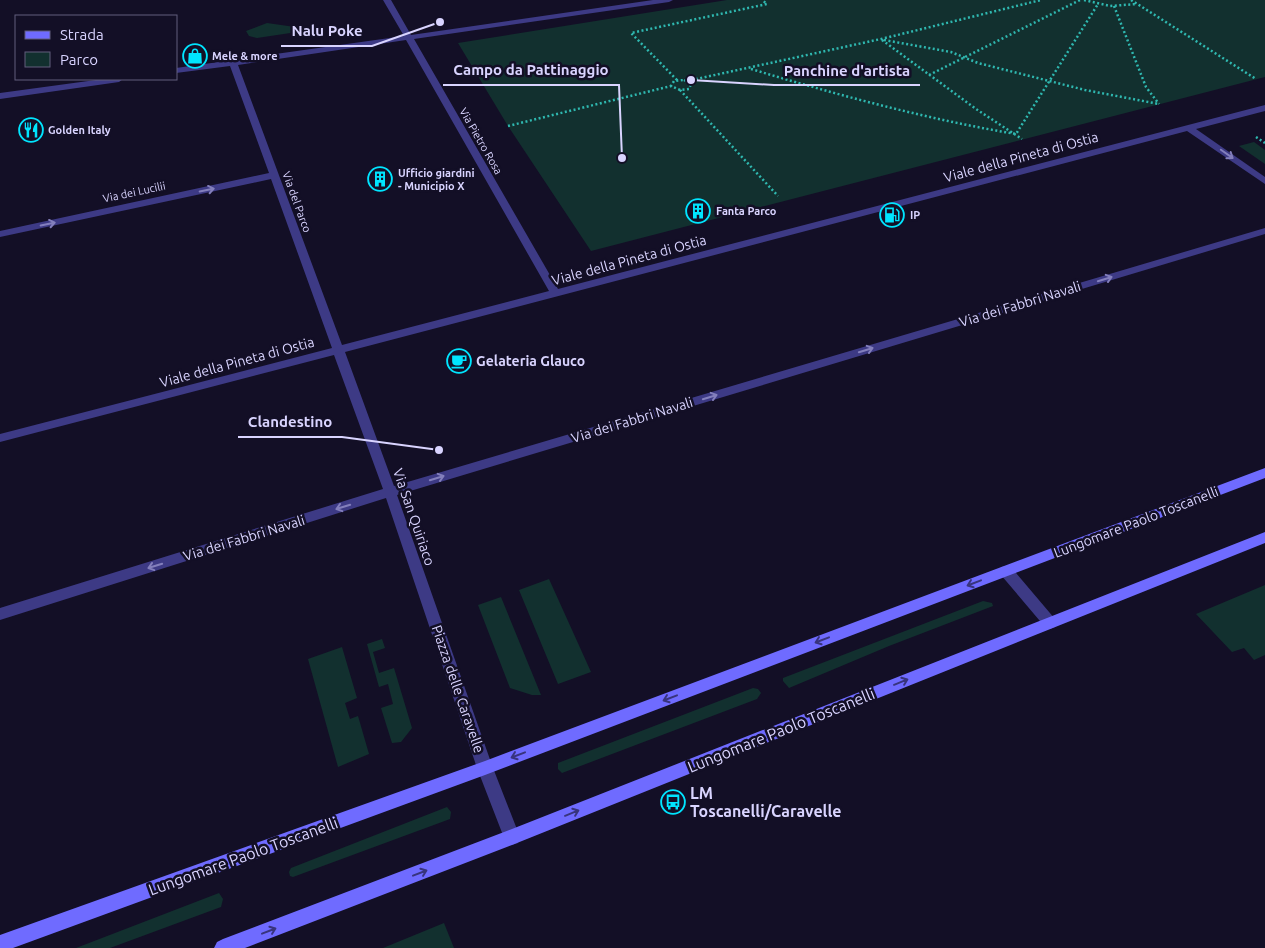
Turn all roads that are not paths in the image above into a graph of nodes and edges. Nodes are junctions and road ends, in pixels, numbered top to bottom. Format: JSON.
{"nodes":[{"id":1,"x":387,"y":0,"type":"edge"},
{"id":2,"x":669,"y":0,"type":"edge"},
{"id":3,"x":409,"y":37,"type":"junction"},
{"id":4,"x":233,"y":62,"type":"junction"},
{"id":5,"x":178,"y":71,"type":"edge"},
{"id":6,"x":112,"y":80,"type":"edge"},
{"id":7,"x":0,"y":96,"type":"edge"},
{"id":8,"x":1265,"y":108,"type":"edge"},
{"id":9,"x":1189,"y":128,"type":"junction"},
{"id":10,"x":274,"y":175,"type":"junction"},
{"id":11,"x":1265,"y":181,"type":"edge"},
{"id":12,"x":1265,"y":232,"type":"edge"},
{"id":13,"x":0,"y":234,"type":"edge"},
{"id":14,"x":555,"y":293,"type":"junction"},
{"id":15,"x":337,"y":350,"type":"junction"},
{"id":16,"x":0,"y":438,"type":"edge"},
{"id":17,"x":1265,"y":472,"type":"edge"},
{"id":18,"x":390,"y":492,"type":"junction"},
{"id":19,"x":1265,"y":537,"type":"edge"},
{"id":20,"x":1006,"y":571,"type":"junction"},
{"id":21,"x":431,"y":610,"type":"joint"},
{"id":22,"x":0,"y":614,"type":"edge"},
{"id":23,"x":1050,"y":623,"type":"junction"},
{"id":24,"x":485,"y":768,"type":"junction"},
{"id":25,"x":512,"y":838,"type":"junction"},
{"id":26,"x":0,"y":944,"type":"edge"},
{"id":27,"x":223,"y":948,"type":"edge"}],
"edges":[{"from":1,"to":3,"type":"street","name":"Via Pietro Rosa"},
{"from":2,"to":3,"type":"street"},
{"from":3,"to":4,"type":"street"},
{"from":3,"to":14,"type":"street","name":"Via Pietro Rosa"},
{"from":4,"to":5,"type":"street"},
{"from":4,"to":10,"type":"street","name":"Via del Parco"},
{"from":6,"to":7,"type":"street"},
{"from":8,"to":9,"type":"street","name":"Viale della Pineta di Ostia"},
{"from":9,"to":11,"type":"street","one_way":true},
{"from":9,"to":14,"type":"street","name":"Viale della Pineta di Ostia"},
{"from":13,"to":10,"type":"street","name":"Via dei Lucilii","one_way":true},
{"from":10,"to":15,"type":"street","name":"Via del Parco"},
{"from":18,"to":12,"type":"street","name":"Via dei Fabbri Navali","one_way":true},
{"from":14,"to":15,"type":"street","name":"Viale della Pineta di Ostia"},
{"from":15,"to":16,"type":"street","name":"Viale della Pineta di Ostia"},
{"from":15,"to":18,"type":"street","name":"Via San Quiriaco"},
{"from":17,"to":20,"type":"main road","name":"Lungomare Paolo Toscanelli"},
{"from":18,"to":21,"type":"street","name":"Via San Quiriaco"},
{"from":18,"to":22,"type":"street","name":"Via dei Fabbri Navali","one_way":true},
{"from":19,"to":23,"type":"main road","name":"Lungomare Paolo Toscanelli"},
{"from":20,"to":23,"type":"street"},
{"from":20,"to":24,"type":"main road","name":"Lungomare Paolo Toscanelli","one_way":true},
{"from":21,"to":24,"type":"street","name":"Piazza delle Caravelle"},
{"from":25,"to":23,"type":"main road","name":"Lungomare Paolo Toscanelli","one_way":true},
{"from":24,"to":25,"type":"street"},
{"from":24,"to":26,"type":"main road","name":"Lungomare Paolo Toscanelli"},
{"from":27,"to":25,"type":"main road","name":"Lungomare Paolo Toscanelli","one_way":true}]}
